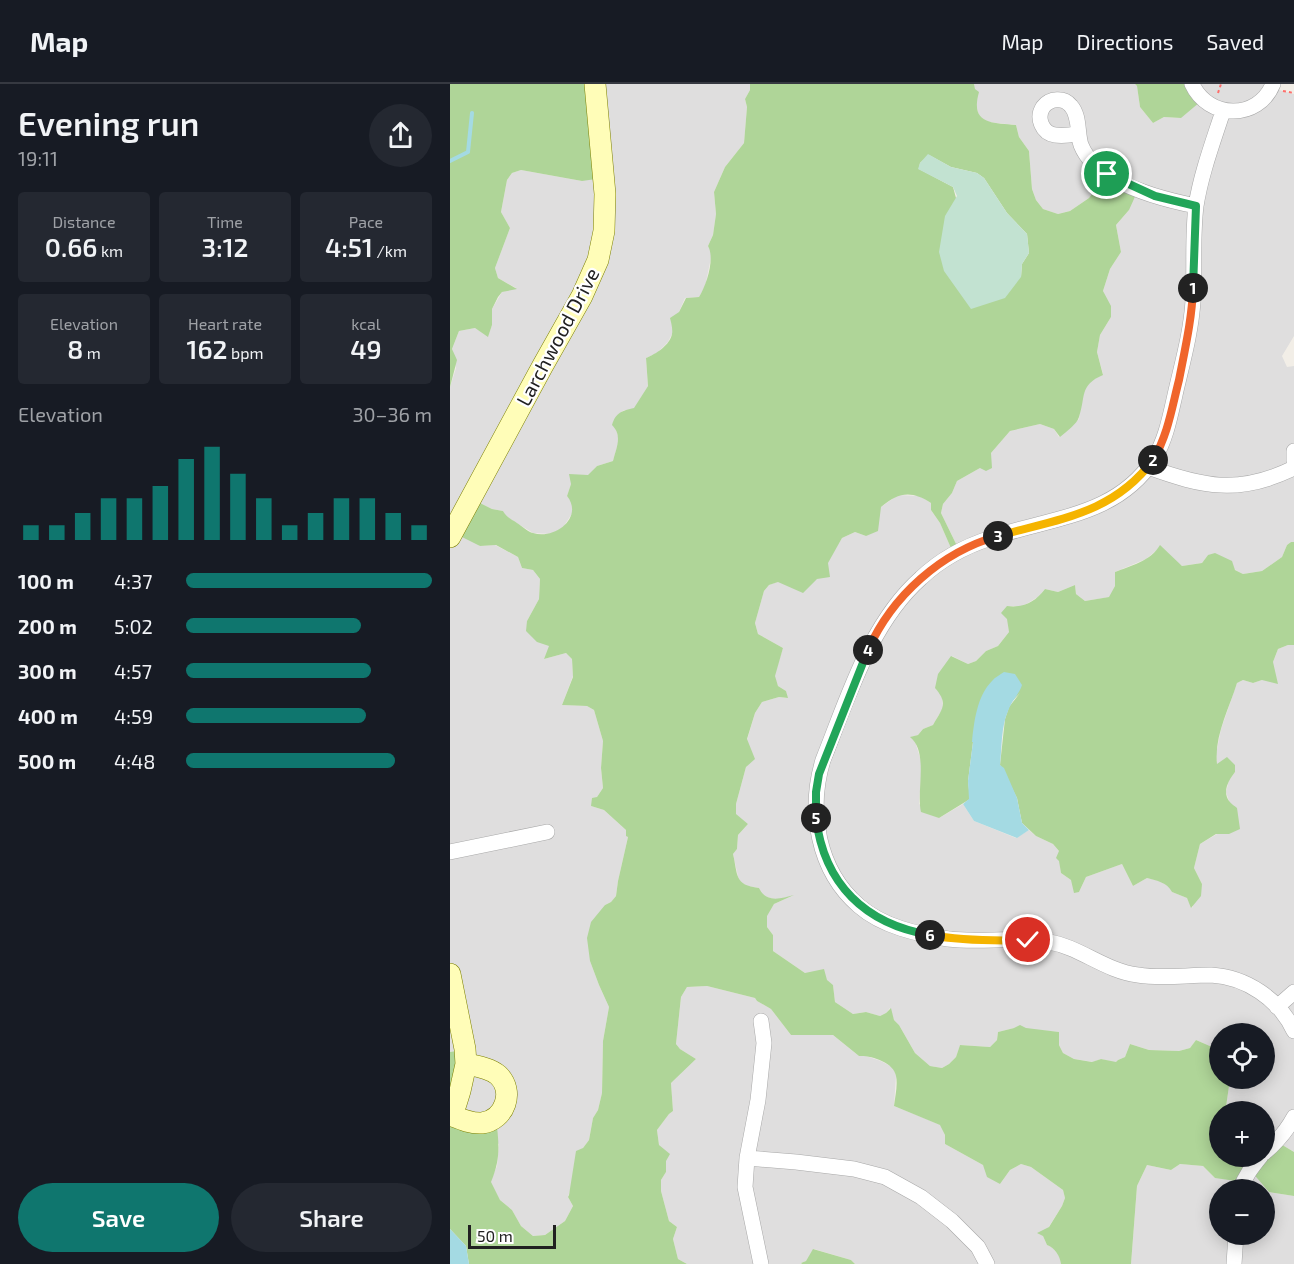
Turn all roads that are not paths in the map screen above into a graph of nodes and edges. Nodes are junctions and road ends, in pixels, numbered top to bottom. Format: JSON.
{"nodes":[{"id":1,"x":595,"y":84,"type":"edge"},
{"id":2,"x":1192,"y":84,"type":"edge"},
{"id":3,"x":1273,"y":84,"type":"edge"},
{"id":4,"x":1223,"y":111,"type":"junction"},
{"id":5,"x":1078,"y":134,"type":"dead end"},
{"id":6,"x":1196,"y":206,"type":"junction"},
{"id":7,"x":1294,"y":451,"type":"edge"},
{"id":8,"x":1294,"y":461,"type":"edge"},
{"id":9,"x":1148,"y":467,"type":"junction"},
{"id":10,"x":1294,"y":468,"type":"edge"},
{"id":11,"x":450,"y":537,"type":"edge"},
{"id":12,"x":548,"y":832,"type":"dead end"},
{"id":13,"x":450,"y":852,"type":"edge"},
{"id":14,"x":450,"y":974,"type":"edge"},
{"id":15,"x":1294,"y":992,"type":"edge"},
{"id":16,"x":1278,"y":1007,"type":"junction"},
{"id":17,"x":761,"y":1021,"type":"dead end"},
{"id":18,"x":1294,"y":1031,"type":"edge"},
{"id":19,"x":466,"y":1064,"type":"junction"},
{"id":20,"x":450,"y":1114,"type":"edge"},
{"id":21,"x":1294,"y":1118,"type":"edge"},
{"id":22,"x":1275,"y":1143,"type":"edge"},
{"id":23,"x":747,"y":1158,"type":"junction"},
{"id":24,"x":1235,"y":1245,"type":"edge"},
{"id":25,"x":761,"y":1264,"type":"edge"},
{"id":26,"x":987,"y":1264,"type":"edge"},
{"id":27,"x":1234,"y":1264,"type":"edge"}],
"edges":[{"from":1,"to":11,"type":"street","name":"Larchwood Drive"},
{"from":2,"to":4,"type":"street"},
{"from":3,"to":4,"type":"street"},
{"from":4,"to":6,"type":"street"},
{"from":5,"to":6,"type":"street"},
{"from":6,"to":9,"type":"street"},
{"from":7,"to":8,"type":"street"},
{"from":9,"to":10,"type":"street"},
{"from":9,"to":16,"type":"street"},
{"from":12,"to":13,"type":"street"},
{"from":14,"to":19,"type":"street"},
{"from":15,"to":16,"type":"street"},
{"from":16,"to":18,"type":"street"},
{"from":17,"to":23,"type":"street"},
{"from":19,"to":20,"type":"street"},
{"from":19,"to":20,"type":"street"},
{"from":21,"to":22,"type":"street"},
{"from":23,"to":25,"type":"street"},
{"from":23,"to":26,"type":"street"},
{"from":24,"to":27,"type":"street"}]}
